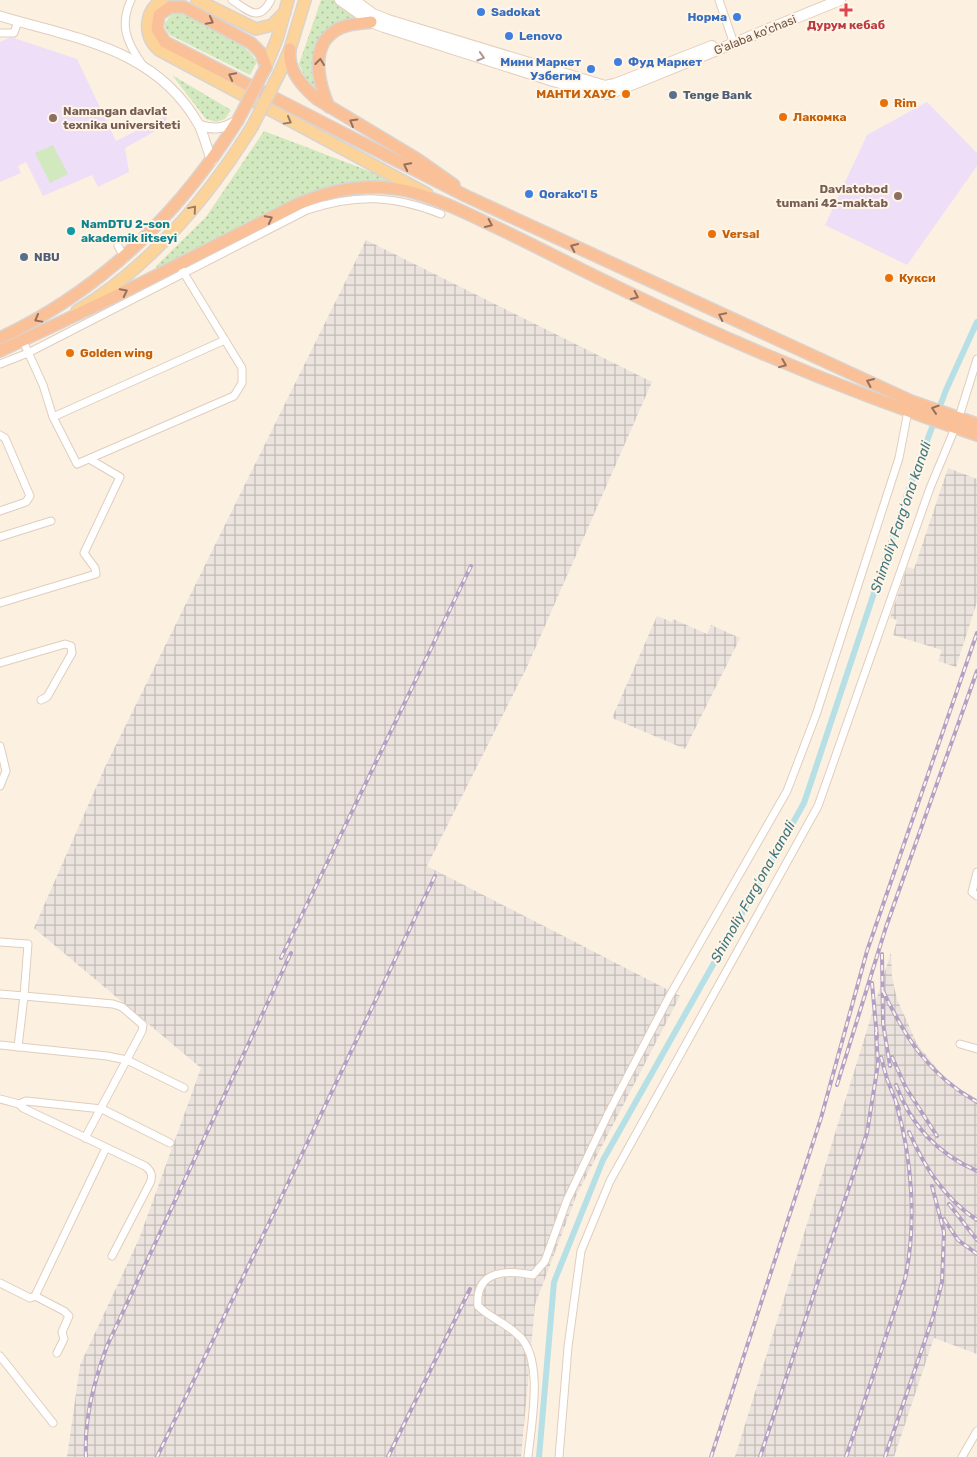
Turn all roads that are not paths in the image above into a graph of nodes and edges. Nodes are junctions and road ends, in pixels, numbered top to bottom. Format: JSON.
{"nodes":[{"id":1,"x":131,"y":0,"type":"edge"},
{"id":2,"x":162,"y":0,"type":"edge"},
{"id":3,"x":197,"y":0,"type":"edge"},
{"id":4,"x":232,"y":0,"type":"edge"},
{"id":5,"x":271,"y":0,"type":"edge"},
{"id":6,"x":288,"y":0,"type":"edge"},
{"id":7,"x":340,"y":0,"type":"edge"},
{"id":8,"x":354,"y":0,"type":"edge"},
{"id":9,"x":719,"y":0,"type":"edge"},
{"id":10,"x":823,"y":0,"type":"edge"},
{"id":11,"x":840,"y":0,"type":"edge"},
{"id":12,"x":306,"y":2,"type":"edge"},
{"id":13,"x":285,"y":12,"type":"junction"},
{"id":14,"x":0,"y":16,"type":"edge"},
{"id":15,"x":18,"y":21,"type":"junction"},
{"id":16,"x":371,"y":22,"type":"junction"},
{"id":17,"x":386,"y":23,"type":"junction"},
{"id":18,"x":0,"y":33,"type":"edge"},
{"id":19,"x":732,"y":38,"type":"junction"},
{"id":20,"x":290,"y":49,"type":"junction"},
{"id":21,"x":143,"y":65,"type":"junction"},
{"id":22,"x":266,"y":66,"type":"junction"},
{"id":23,"x":534,"y":69,"type":"junction"},
{"id":24,"x":330,"y":108,"type":"junction"},
{"id":25,"x":238,"y":120,"type":"junction"},
{"id":26,"x":199,"y":125,"type":"junction"},
{"id":27,"x":212,"y":161,"type":"junction"},
{"id":28,"x":466,"y":196,"type":"junction"},
{"id":29,"x":445,"y":203,"type":"junction"},
{"id":30,"x":441,"y":214,"type":"dead end"},
{"id":31,"x":118,"y":246,"type":"dead end"},
{"id":32,"x":124,"y":258,"type":"junction"},
{"id":33,"x":182,"y":268,"type":"junction"},
{"id":34,"x":0,"y":338,"type":"edge"},
{"id":35,"x":28,"y":339,"type":"junction"},
{"id":36,"x":224,"y":340,"type":"junction"},
{"id":37,"x":0,"y":351,"type":"edge"},
{"id":38,"x":28,"y":353,"type":"junction"},
{"id":39,"x":977,"y":359,"type":"edge"},
{"id":40,"x":0,"y":364,"type":"edge"},
{"id":41,"x":911,"y":408,"type":"junction"},
{"id":42,"x":53,"y":417,"type":"junction"},
{"id":43,"x":956,"y":422,"type":"junction"},
{"id":44,"x":977,"y":424,"type":"edge"},
{"id":45,"x":0,"y":435,"type":"edge"},
{"id":46,"x":977,"y":435,"type":"edge"},
{"id":47,"x":91,"y":460,"type":"junction"},
{"id":48,"x":0,"y":511,"type":"edge"},
{"id":49,"x":51,"y":521,"type":"dead end"},
{"id":50,"x":0,"y":538,"type":"edge"},
{"id":51,"x":0,"y":603,"type":"edge"},
{"id":52,"x":0,"y":663,"type":"edge"},
{"id":53,"x":41,"y":700,"type":"dead end"},
{"id":54,"x":0,"y":746,"type":"edge"},
{"id":55,"x":0,"y":785,"type":"edge"},
{"id":56,"x":977,"y":872,"type":"edge"},
{"id":57,"x":977,"y":896,"type":"edge"},
{"id":58,"x":0,"y":942,"type":"edge"},
{"id":59,"x":0,"y":994,"type":"edge"},
{"id":60,"x":24,"y":996,"type":"junction"},
{"id":61,"x":960,"y":1044,"type":"dead end"},
{"id":62,"x":0,"y":1045,"type":"edge"},
{"id":63,"x":18,"y":1047,"type":"junction"},
{"id":64,"x":977,"y":1049,"type":"edge"},
{"id":65,"x":127,"y":1060,"type":"junction"},
{"id":66,"x":184,"y":1088,"type":"dead end"},
{"id":67,"x":0,"y":1099,"type":"edge"},
{"id":68,"x":19,"y":1104,"type":"junction"},
{"id":69,"x":102,"y":1109,"type":"junction"},
{"id":70,"x":86,"y":1138,"type":"junction"},
{"id":71,"x":170,"y":1143,"type":"dead end"},
{"id":72,"x":106,"y":1148,"type":"junction"},
{"id":73,"x":112,"y":1256,"type":"dead end"},
{"id":74,"x":0,"y":1283,"type":"edge"},
{"id":75,"x":35,"y":1296,"type":"junction"},
{"id":76,"x":57,"y":1353,"type":"dead end"},
{"id":77,"x":0,"y":1356,"type":"edge"},
{"id":78,"x":53,"y":1423,"type":"dead end"},
{"id":79,"x":977,"y":1431,"type":"edge"},
{"id":80,"x":528,"y":1457,"type":"edge"},
{"id":81,"x":559,"y":1457,"type":"edge"},
{"id":82,"x":962,"y":1457,"type":"edge"}],
"edges":[{"from":1,"to":21,"type":"street"},
{"from":2,"to":29,"type":"main road","one_way":true},
{"from":3,"to":13,"type":"main road"},
{"from":4,"to":5,"type":"street"},
{"from":6,"to":13,"type":"main road"},
{"from":7,"to":16,"type":"main road"},
{"from":8,"to":17,"type":"main road"},
{"from":9,"to":19,"type":"street"},
{"from":10,"to":19,"type":"main road","name":"G'alaba ko'chasi"},
{"from":11,"to":23,"type":"main road","name":"G'alaba ko'chasi"},
{"from":12,"to":20,"type":"main road"},
{"from":13,"to":22,"type":"main road"},
{"from":14,"to":15,"type":"street"},
{"from":15,"to":18,"type":"street"},
{"from":15,"to":21,"type":"street"},
{"from":16,"to":17,"type":"main road"},
{"from":24,"to":16,"type":"highway","one_way":true},
{"from":17,"to":23,"type":"main road","name":"G'alaba ko'chasi"},
{"from":19,"to":23,"type":"main road","name":"G'alaba ko'chasi"},
{"from":20,"to":24,"type":"highway"},
{"from":35,"to":20,"type":"main road","one_way":true,"bridge":true},
{"from":21,"to":26,"type":"street"},
{"from":22,"to":25,"type":"highway","bridge":true},
{"from":28,"to":22,"type":"highway","one_way":true},
{"from":28,"to":24,"type":"highway","one_way":true},
{"from":25,"to":26,"type":"street"},
{"from":25,"to":27,"type":"highway"},
{"from":26,"to":27,"type":"street"},
{"from":27,"to":32,"type":"highway"},
{"from":41,"to":28,"type":"highway","one_way":true},
{"from":33,"to":29,"type":"highway","one_way":true},
{"from":29,"to":41,"type":"highway","one_way":true},
{"from":30,"to":33,"type":"street"},
{"from":31,"to":32,"type":"street"},
{"from":32,"to":34,"type":"highway","one_way":true},
{"from":35,"to":33,"type":"highway","one_way":true},
{"from":33,"to":36,"type":"street"},
{"from":33,"to":38,"type":"street"},
{"from":35,"to":37,"type":"highway"},
{"from":35,"to":38,"type":"street"},
{"from":36,"to":42,"type":"street"},
{"from":36,"to":47,"type":"street"},
{"from":38,"to":40,"type":"street"},
{"from":38,"to":42,"type":"street"},
{"from":39,"to":43,"type":"street"},
{"from":41,"to":43,"type":"highway"},
{"from":41,"to":80,"type":"street"},
{"from":42,"to":47,"type":"street"},
{"from":43,"to":44,"type":"highway"},
{"from":43,"to":46,"type":"highway"},
{"from":43,"to":81,"type":"street"},
{"from":45,"to":48,"type":"street"},
{"from":47,"to":51,"type":"street"},
{"from":49,"to":50,"type":"street"},
{"from":52,"to":53,"type":"street"},
{"from":54,"to":55,"type":"street"},
{"from":56,"to":57,"type":"street"},
{"from":58,"to":60,"type":"street"},
{"from":59,"to":60,"type":"street"},
{"from":60,"to":63,"type":"street"},
{"from":60,"to":65,"type":"street"},
{"from":61,"to":64,"type":"street"},
{"from":62,"to":63,"type":"street"},
{"from":63,"to":65,"type":"street"},
{"from":65,"to":66,"type":"street"},
{"from":65,"to":69,"type":"street"},
{"from":67,"to":68,"type":"street"},
{"from":68,"to":69,"type":"street"},
{"from":68,"to":70,"type":"street"},
{"from":69,"to":70,"type":"street"},
{"from":69,"to":71,"type":"street"},
{"from":70,"to":72,"type":"street"},
{"from":72,"to":73,"type":"street"},
{"from":72,"to":75,"type":"street"},
{"from":74,"to":75,"type":"street"},
{"from":75,"to":76,"type":"street"},
{"from":77,"to":78,"type":"street"},
{"from":79,"to":82,"type":"street"}]}
